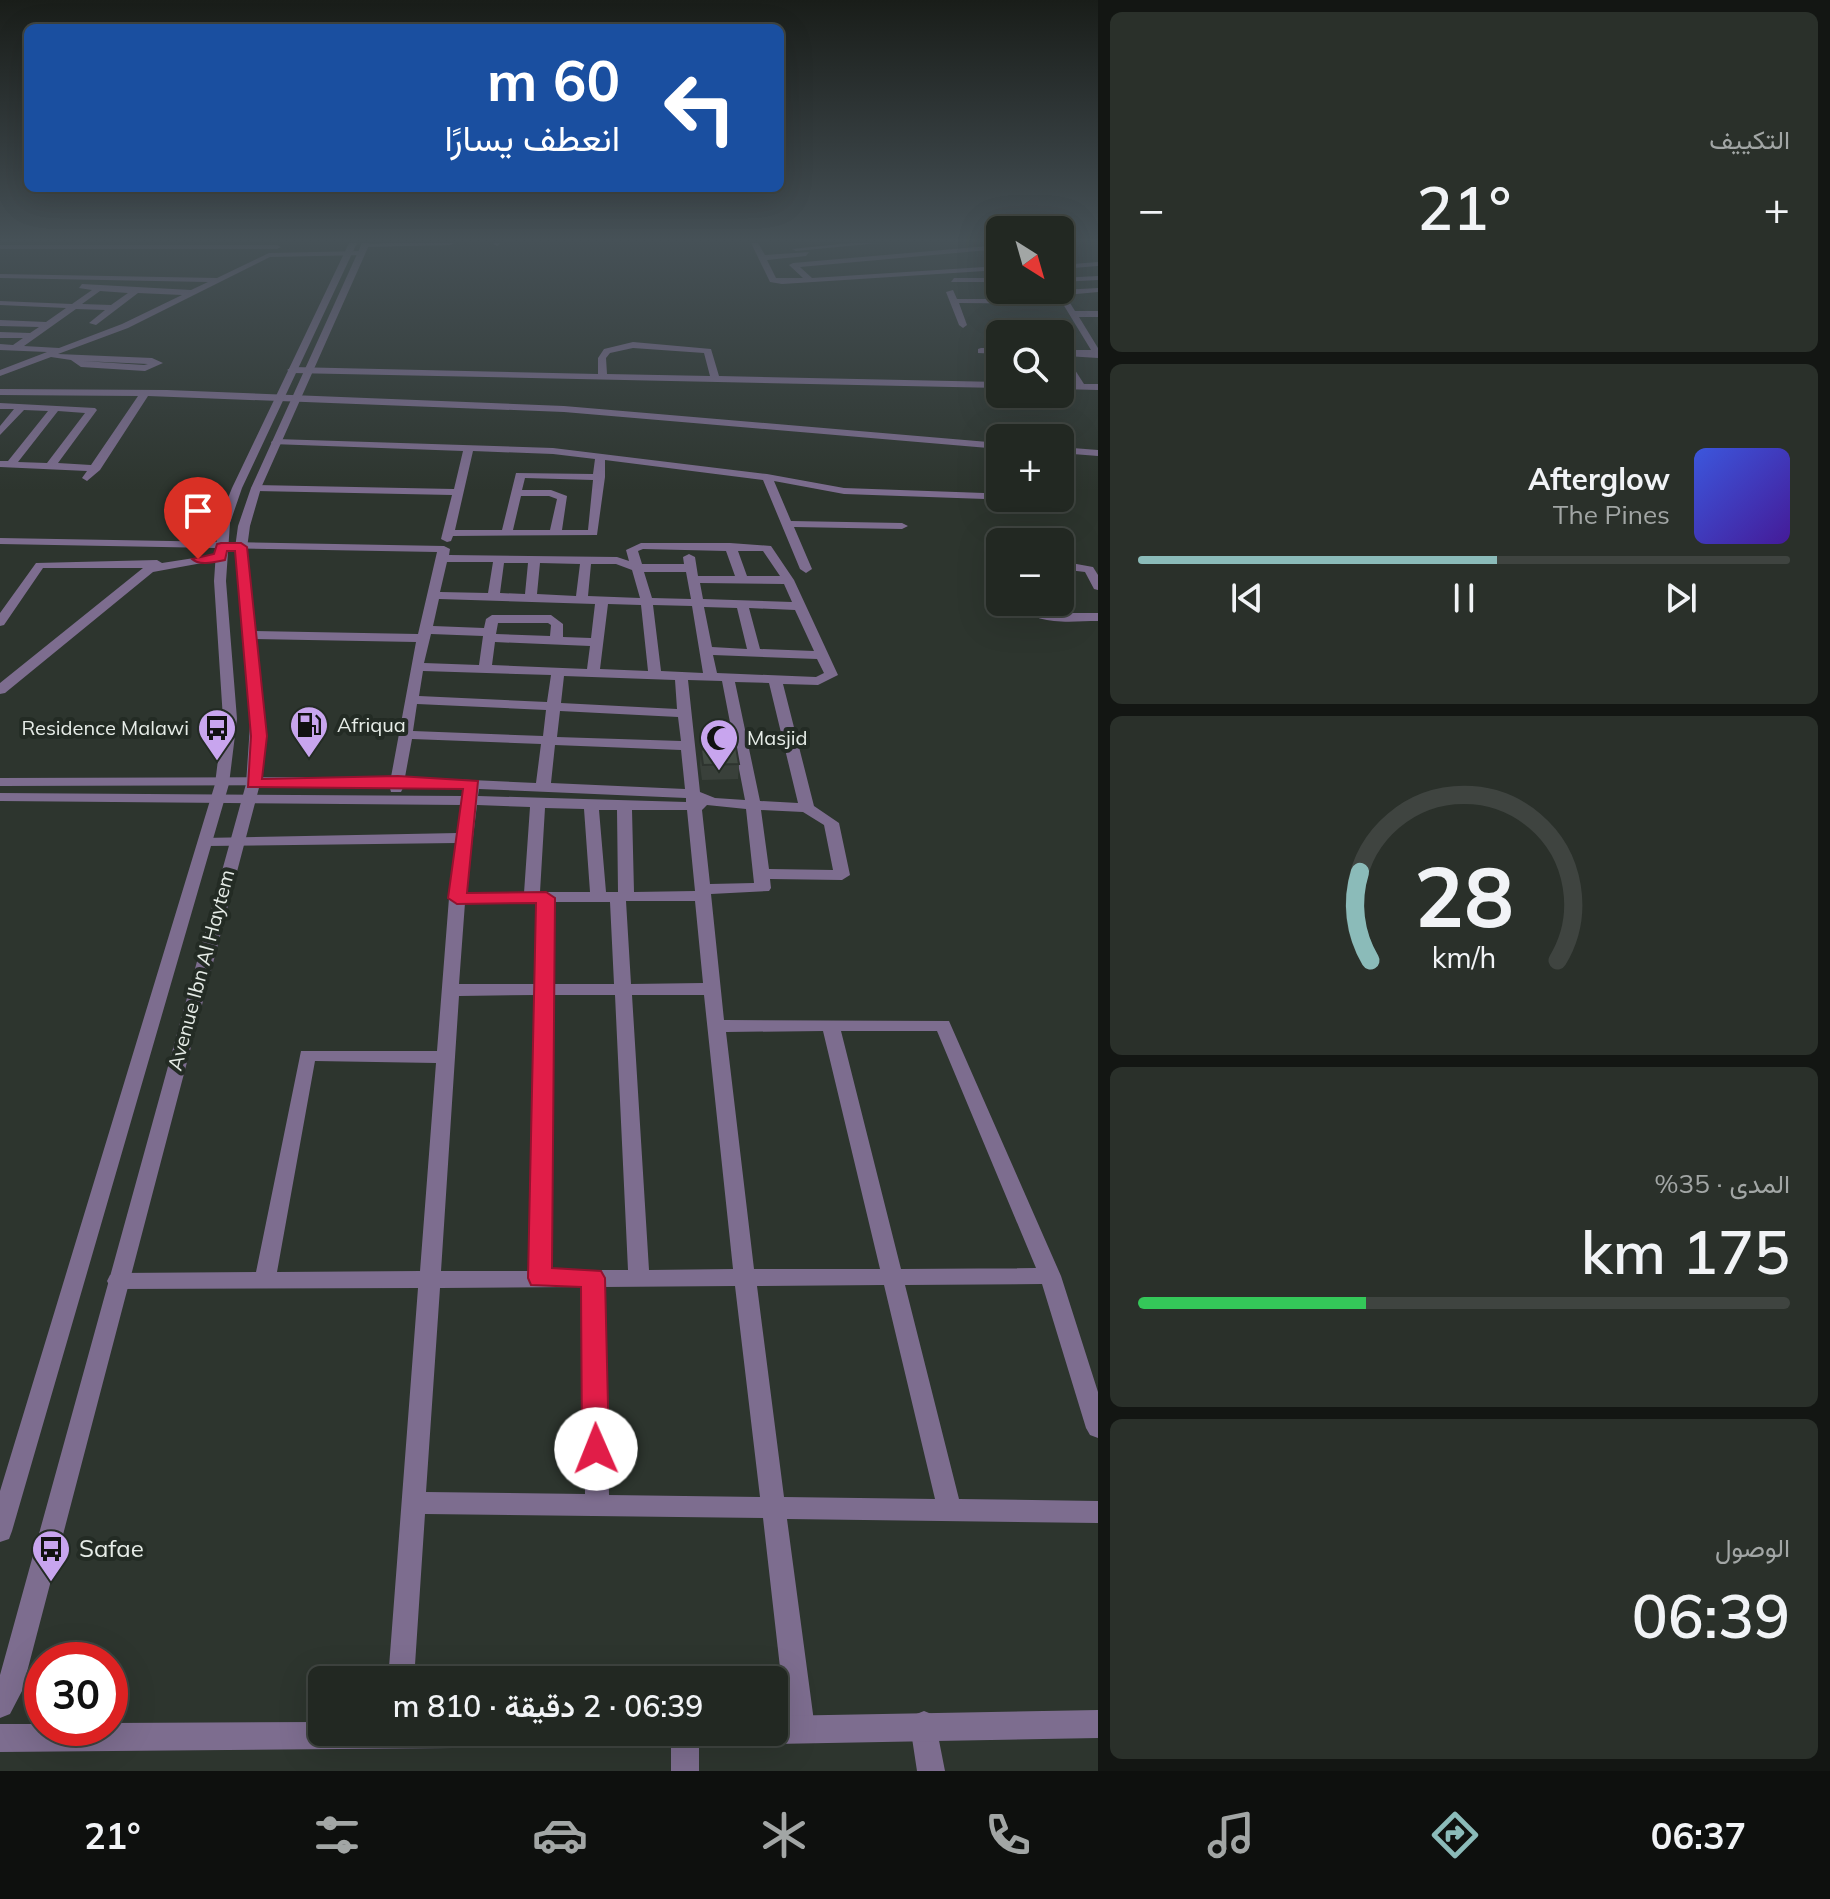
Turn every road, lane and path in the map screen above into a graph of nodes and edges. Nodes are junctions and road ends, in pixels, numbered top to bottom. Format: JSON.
{"nodes":[{"id":1,"x":48,"y":326,"type":"edge"},
{"id":2,"x":121,"y":326,"type":"edge"},
{"id":3,"x":125,"y":326,"type":"joint"},
{"id":4,"x":321,"y":326,"type":"edge"},
{"id":5,"x":1080,"y":326,"type":"edge"},
{"id":6,"x":0,"y":335,"type":"edge"},
{"id":7,"x":33,"y":336,"type":"junction"},
{"id":8,"x":0,"y":348,"type":"edge"},
{"id":9,"x":15,"y":348,"type":"junction"},
{"id":10,"x":981,"y":351,"type":"dead end"},
{"id":11,"x":986,"y":351,"type":"edge"},
{"id":12,"x":71,"y":354,"type":"junction"},
{"id":13,"x":1074,"y":354,"type":"edge"},
{"id":14,"x":1097,"y":354,"type":"edge"},
{"id":15,"x":300,"y":371,"type":"junction"},
{"id":16,"x":0,"y":373,"type":"edge"},
{"id":17,"x":603,"y":376,"type":"junction"},
{"id":18,"x":1074,"y":376,"type":"edge"},
{"id":19,"x":715,"y":378,"type":"junction"},
{"id":20,"x":986,"y":385,"type":"edge"},
{"id":21,"x":1074,"y":387,"type":"edge"},
{"id":22,"x":1081,"y":387,"type":"junction"},
{"id":23,"x":1098,"y":387,"type":"edge"},
{"id":24,"x":0,"y":392,"type":"edge"},
{"id":25,"x":145,"y":393,"type":"junction"},
{"id":26,"x":287,"y":399,"type":"junction"},
{"id":27,"x":0,"y":406,"type":"edge"},
{"id":28,"x":21,"y":407,"type":"junction"},
{"id":29,"x":56,"y":407,"type":"junction"},
{"id":30,"x":0,"y":432,"type":"edge"},
{"id":31,"x":276,"y":442,"type":"junction"},
{"id":32,"x":986,"y":445,"type":"edge"},
{"id":33,"x":469,"y":447,"type":"junction"},
{"id":34,"x":1074,"y":451,"type":"edge"},
{"id":35,"x":1098,"y":453,"type":"edge"},
{"id":36,"x":600,"y":457,"type":"junction"},
{"id":37,"x":5,"y":464,"type":"edge"},
{"id":38,"x":51,"y":465,"type":"junction"},
{"id":39,"x":96,"y":468,"type":"junction"},
{"id":40,"x":600,"y":477,"type":"junction"},
{"id":41,"x":767,"y":477,"type":"junction"},
{"id":42,"x":87,"y":478,"type":"dead end"},
{"id":43,"x":256,"y":488,"type":"junction"},
{"id":44,"x":455,"y":492,"type":"junction"},
{"id":45,"x":515,"y":493,"type":"junction"},
{"id":46,"x":986,"y":495,"type":"edge"},
{"id":47,"x":786,"y":524,"type":"junction"},
{"id":48,"x":829,"y":524,"type":"junction"},
{"id":49,"x":448,"y":533,"type":"junction"},
{"id":50,"x":507,"y":533,"type":"junction"},
{"id":51,"x":555,"y":534,"type":"junction"},
{"id":52,"x":0,"y":541,"type":"edge"},
{"id":53,"x":61,"y":542,"type":"junction"},
{"id":54,"x":688,"y":546,"type":"junction"},
{"id":55,"x":730,"y":546,"type":"junction"},
{"id":56,"x":241,"y":547,"type":"junction"},
{"id":57,"x":221,"y":552,"type":"junction"},
{"id":58,"x":443,"y":553,"type":"junction"},
{"id":59,"x":499,"y":559,"type":"junction"},
{"id":60,"x":534,"y":559,"type":"junction"},
{"id":61,"x":586,"y":560,"type":"junction"},
{"id":62,"x":40,"y":565,"type":"junction"},
{"id":63,"x":159,"y":565,"type":"junction"},
{"id":64,"x":1074,"y":567,"type":"edge"},
{"id":65,"x":638,"y":568,"type":"junction"},
{"id":66,"x":806,"y":569,"type":"dead end"},
{"id":67,"x":691,"y":573,"type":"junction"},
{"id":68,"x":742,"y":580,"type":"junction"},
{"id":69,"x":788,"y":580,"type":"junction"},
{"id":70,"x":1098,"y":586,"type":"edge"},
{"id":71,"x":434,"y":595,"type":"junction"},
{"id":72,"x":493,"y":597,"type":"junction"},
{"id":73,"x":531,"y":598,"type":"junction"},
{"id":74,"x":582,"y":600,"type":"junction"},
{"id":75,"x":602,"y":600,"type":"junction"},
{"id":76,"x":647,"y":602,"type":"junction"},
{"id":77,"x":696,"y":603,"type":"junction"},
{"id":78,"x":742,"y":604,"type":"junction"},
{"id":79,"x":797,"y":606,"type":"junction"},
{"id":80,"x":1042,"y":616,"type":"edge"},
{"id":81,"x":1098,"y":617,"type":"edge"},
{"id":82,"x":0,"y":622,"type":"edge"},
{"id":83,"x":425,"y":634,"type":"junction"},
{"id":84,"x":248,"y":635,"type":"junction"},
{"id":85,"x":489,"y":635,"type":"junction"},
{"id":86,"x":556,"y":640,"type":"junction"},
{"id":87,"x":597,"y":642,"type":"junction"},
{"id":88,"x":707,"y":651,"type":"junction"},
{"id":89,"x":754,"y":652,"type":"junction"},
{"id":90,"x":823,"y":655,"type":"junction"},
{"id":91,"x":417,"y":667,"type":"junction"},
{"id":92,"x":485,"y":669,"type":"junction"},
{"id":93,"x":558,"y":671,"type":"junction"},
{"id":94,"x":593,"y":673,"type":"junction"},
{"id":95,"x":655,"y":676,"type":"junction"},
{"id":96,"x":681,"y":676,"type":"junction"},
{"id":97,"x":711,"y":678,"type":"junction"},
{"id":98,"x":728,"y":678,"type":"junction"},
{"id":99,"x":775,"y":680,"type":"junction"},
{"id":100,"x":0,"y":690,"type":"edge"},
{"id":101,"x":413,"y":700,"type":"junction"},
{"id":102,"x":553,"y":707,"type":"junction"},
{"id":103,"x":684,"y":713,"type":"junction"},
{"id":104,"x":407,"y":735,"type":"junction"},
{"id":105,"x":549,"y":740,"type":"junction"},
{"id":106,"x":689,"y":746,"type":"junction"},
{"id":107,"x":398,"y":781,"type":"junction"},
{"id":108,"x":0,"y":782,"type":"edge"},
{"id":109,"x":220,"y":792,"type":"junction"},
{"id":110,"x":251,"y":792,"type":"junction"},
{"id":111,"x":470,"y":792,"type":"junction"},
{"id":112,"x":540,"y":794,"type":"junction"},
{"id":113,"x":0,"y":797,"type":"edge"},
{"id":114,"x":393,"y":798,"type":"junction"},
{"id":115,"x":692,"y":801,"type":"junction"},
{"id":116,"x":753,"y":803,"type":"junction"},
{"id":117,"x":591,"y":804,"type":"junction"},
{"id":118,"x":624,"y":806,"type":"junction"},
{"id":119,"x":807,"y":808,"type":"junction"},
{"id":120,"x":465,"y":838,"type":"junction"},
{"id":121,"x":235,"y":840,"type":"junction"},
{"id":122,"x":207,"y":841,"type":"junction"},
{"id":123,"x":761,"y":874,"type":"junction"},
{"id":124,"x":703,"y":892,"type":"junction"},
{"id":125,"x":614,"y":897,"type":"junction"},
{"id":126,"x":457,"y":898,"type":"junction"},
{"id":127,"x":539,"y":898,"type":"junction"},
{"id":128,"x":544,"y":989,"type":"junction"},
{"id":129,"x":623,"y":989,"type":"junction"},
{"id":130,"x":712,"y":989,"type":"junction"},
{"id":131,"x":451,"y":990,"type":"junction"},
{"id":132,"x":716,"y":1026,"type":"junction"},
{"id":133,"x":831,"y":1026,"type":"junction"},
{"id":134,"x":446,"y":1057,"type":"junction"},
{"id":135,"x":745,"y":1276,"type":"junction"},
{"id":136,"x":893,"y":1276,"type":"junction"},
{"id":137,"x":1050,"y":1276,"type":"junction"},
{"id":138,"x":639,"y":1277,"type":"junction"},
{"id":139,"x":540,"y":1278,"type":"junction"},
{"id":140,"x":593,"y":1278,"type":"junction"},
{"id":141,"x":430,"y":1279,"type":"junction"},
{"id":142,"x":265,"y":1280,"type":"junction"},
{"id":143,"x":118,"y":1281,"type":"junction"},
{"id":144,"x":1098,"y":1428,"type":"edge"},
{"id":145,"x":413,"y":1503,"type":"junction"},
{"id":146,"x":597,"y":1506,"type":"junction"},
{"id":147,"x":773,"y":1508,"type":"junction"},
{"id":148,"x":950,"y":1510,"type":"junction"},
{"id":149,"x":1098,"y":1512,"type":"edge"},
{"id":150,"x":0,"y":1531,"type":"edge"},
{"id":151,"x":402,"y":1666,"type":"edge"},
{"id":152,"x":783,"y":1666,"type":"edge"},
{"id":153,"x":0,"y":1705,"type":"edge"},
{"id":154,"x":1098,"y":1724,"type":"edge"},
{"id":155,"x":924,"y":1725,"type":"junction"},
{"id":156,"x":788,"y":1729,"type":"edge"},
{"id":157,"x":308,"y":1735,"type":"edge"},
{"id":158,"x":0,"y":1738,"type":"edge"},
{"id":159,"x":685,"y":1746,"type":"edge"},
{"id":160,"x":685,"y":1771,"type":"edge"},
{"id":161,"x":931,"y":1771,"type":"edge"}],
"edges":[{"from":1,"to":7,"type":"street"},
{"from":2,"to":3,"type":"street"},
{"from":3,"to":12,"type":"street"},
{"from":4,"to":15,"type":"street","name":"Avenue Ibn Al Haytem"},
{"from":5,"to":14,"type":"street"},
{"from":6,"to":7,"type":"street"},
{"from":7,"to":9,"type":"street"},
{"from":8,"to":9,"type":"street"},
{"from":9,"to":12,"type":"street"},
{"from":10,"to":11,"type":"street"},
{"from":12,"to":12,"type":"street"},
{"from":12,"to":16,"type":"street"},
{"from":13,"to":14,"type":"street"},
{"from":15,"to":17,"type":"street"},
{"from":15,"to":26,"type":"street","name":"Avenue Ibn Al Haytem"},
{"from":17,"to":19,"type":"street"},
{"from":17,"to":19,"type":"street"},
{"from":18,"to":22,"type":"street"},
{"from":19,"to":20,"type":"street"},
{"from":21,"to":22,"type":"street"},
{"from":22,"to":23,"type":"street"},
{"from":24,"to":25,"type":"street"},
{"from":25,"to":26,"type":"street"},
{"from":25,"to":39,"type":"street"},
{"from":26,"to":31,"type":"street","name":"Avenue Ibn Al Haytem"},
{"from":26,"to":32,"type":"street"},
{"from":26,"to":57,"type":"street","name":"Avenue Ibn Al Haytem"},
{"from":27,"to":28,"type":"street"},
{"from":28,"to":29,"type":"street"},
{"from":28,"to":30,"type":"street"},
{"from":29,"to":37,"type":"street"},
{"from":29,"to":38,"type":"street"},
{"from":31,"to":33,"type":"street"},
{"from":31,"to":43,"type":"street","name":"Avenue Ibn Al Haytem"},
{"from":33,"to":36,"type":"street"},
{"from":33,"to":44,"type":"street"},
{"from":34,"to":35,"type":"street"},
{"from":36,"to":40,"type":"street"},
{"from":36,"to":41,"type":"street"},
{"from":37,"to":38,"type":"street"},
{"from":38,"to":39,"type":"street"},
{"from":39,"to":42,"type":"street"},
{"from":40,"to":45,"type":"street"},
{"from":40,"to":51,"type":"street"},
{"from":41,"to":46,"type":"street"},
{"from":41,"to":47,"type":"street"},
{"from":43,"to":44,"type":"street"},
{"from":43,"to":56,"type":"street","name":"Avenue Ibn Al Haytem"},
{"from":44,"to":49,"type":"street"},
{"from":45,"to":50,"type":"street"},
{"from":45,"to":51,"type":"street"},
{"from":47,"to":48,"type":"street"},
{"from":47,"to":66,"type":"street"},
{"from":48,"to":48,"type":"street"},
{"from":49,"to":50,"type":"street"},
{"from":49,"to":58,"type":"street"},
{"from":50,"to":51,"type":"street"},
{"from":52,"to":53,"type":"street"},
{"from":53,"to":57,"type":"street"},
{"from":53,"to":62,"type":"street"},
{"from":54,"to":55,"type":"street"},
{"from":54,"to":65,"type":"street"},
{"from":54,"to":67,"type":"street"},
{"from":55,"to":68,"type":"street"},
{"from":55,"to":69,"type":"street"},
{"from":56,"to":57,"type":"street"},
{"from":56,"to":58,"type":"street"},
{"from":56,"to":84,"type":"street","name":"Avenue Ibn Al Haytem"},
{"from":57,"to":63,"type":"street"},
{"from":57,"to":109,"type":"street","name":"Avenue Ibn Al Haytem"},
{"from":58,"to":59,"type":"street"},
{"from":58,"to":71,"type":"street"},
{"from":59,"to":60,"type":"street"},
{"from":59,"to":72,"type":"street"},
{"from":60,"to":61,"type":"street"},
{"from":60,"to":73,"type":"street"},
{"from":61,"to":65,"type":"street"},
{"from":61,"to":74,"type":"street"},
{"from":62,"to":63,"type":"street"},
{"from":62,"to":82,"type":"street"},
{"from":63,"to":100,"type":"street"},
{"from":64,"to":70,"type":"street"},
{"from":65,"to":67,"type":"street"},
{"from":65,"to":76,"type":"street"},
{"from":67,"to":68,"type":"street"},
{"from":67,"to":77,"type":"street"},
{"from":68,"to":69,"type":"street"},
{"from":69,"to":79,"type":"street"},
{"from":71,"to":72,"type":"street"},
{"from":71,"to":83,"type":"street"},
{"from":72,"to":73,"type":"street"},
{"from":73,"to":74,"type":"street"},
{"from":74,"to":75,"type":"street"},
{"from":75,"to":76,"type":"street"},
{"from":75,"to":87,"type":"street"},
{"from":76,"to":77,"type":"street"},
{"from":76,"to":95,"type":"street"},
{"from":77,"to":78,"type":"street"},
{"from":77,"to":88,"type":"street"},
{"from":78,"to":79,"type":"street"},
{"from":78,"to":89,"type":"street"},
{"from":79,"to":90,"type":"street"},
{"from":80,"to":81,"type":"street"},
{"from":83,"to":84,"type":"street"},
{"from":83,"to":85,"type":"street"},
{"from":83,"to":91,"type":"street"},
{"from":84,"to":110,"type":"street","name":"Avenue Ibn Al Haytem"},
{"from":85,"to":86,"type":"street"},
{"from":85,"to":86,"type":"street"},
{"from":85,"to":92,"type":"street"},
{"from":86,"to":87,"type":"street"},
{"from":87,"to":94,"type":"street"},
{"from":88,"to":89,"type":"street"},
{"from":88,"to":97,"type":"street"},
{"from":89,"to":90,"type":"street"},
{"from":90,"to":99,"type":"street"},
{"from":91,"to":92,"type":"street"},
{"from":91,"to":101,"type":"street"},
{"from":92,"to":93,"type":"street"},
{"from":93,"to":94,"type":"street"},
{"from":93,"to":102,"type":"street"},
{"from":94,"to":95,"type":"street"},
{"from":95,"to":96,"type":"street"},
{"from":96,"to":97,"type":"street"},
{"from":96,"to":103,"type":"street"},
{"from":97,"to":98,"type":"street"},
{"from":98,"to":99,"type":"street"},
{"from":98,"to":116,"type":"street"},
{"from":99,"to":119,"type":"street"},
{"from":101,"to":102,"type":"street"},
{"from":101,"to":104,"type":"street"},
{"from":102,"to":103,"type":"street"},
{"from":102,"to":105,"type":"street"},
{"from":103,"to":106,"type":"street"},
{"from":104,"to":105,"type":"street"},
{"from":104,"to":107,"type":"street"},
{"from":105,"to":106,"type":"street"},
{"from":105,"to":112,"type":"street"},
{"from":106,"to":115,"type":"street"},
{"from":107,"to":110,"type":"street"},
{"from":107,"to":111,"type":"street"},
{"from":107,"to":114,"type":"street"},
{"from":108,"to":109,"type":"street"},
{"from":109,"to":110,"type":"street"},
{"from":109,"to":113,"type":"street"},
{"from":109,"to":122,"type":"street","name":"Avenue Ibn Al Haytem"},
{"from":110,"to":114,"type":"street"},
{"from":110,"to":121,"type":"street","name":"Avenue Ibn Al Haytem"},
{"from":111,"to":112,"type":"street"},
{"from":111,"to":114,"type":"street"},
{"from":111,"to":120,"type":"street"},
{"from":112,"to":115,"type":"street"},
{"from":112,"to":117,"type":"street"},
{"from":112,"to":127,"type":"street"},
{"from":115,"to":116,"type":"street"},
{"from":115,"to":118,"type":"street"},
{"from":115,"to":124,"type":"street"},
{"from":116,"to":119,"type":"street"},
{"from":116,"to":123,"type":"street"},
{"from":117,"to":118,"type":"street"},
{"from":117,"to":125,"type":"street"},
{"from":118,"to":125,"type":"street"},
{"from":119,"to":123,"type":"street"},
{"from":120,"to":121,"type":"street"},
{"from":120,"to":126,"type":"street"},
{"from":121,"to":122,"type":"street"},
{"from":121,"to":143,"type":"street","name":"Avenue Ibn Al Haytem"},
{"from":122,"to":150,"type":"street","name":"Avenue Ibn Al Haytem"},
{"from":123,"to":124,"type":"street"},
{"from":124,"to":125,"type":"street"},
{"from":124,"to":130,"type":"street"},
{"from":125,"to":127,"type":"street"},
{"from":125,"to":129,"type":"street"},
{"from":126,"to":127,"type":"street"},
{"from":126,"to":131,"type":"street"},
{"from":127,"to":128,"type":"street"},
{"from":128,"to":129,"type":"street"},
{"from":128,"to":131,"type":"street"},
{"from":128,"to":139,"type":"street"},
{"from":129,"to":130,"type":"street"},
{"from":129,"to":138,"type":"street"},
{"from":130,"to":132,"type":"street"},
{"from":131,"to":134,"type":"street"},
{"from":132,"to":133,"type":"street"},
{"from":132,"to":135,"type":"street"},
{"from":133,"to":136,"type":"street"},
{"from":133,"to":137,"type":"street"},
{"from":134,"to":141,"type":"street"},
{"from":134,"to":142,"type":"street"},
{"from":135,"to":136,"type":"street"},
{"from":135,"to":138,"type":"street"},
{"from":135,"to":147,"type":"street"},
{"from":136,"to":137,"type":"street"},
{"from":136,"to":148,"type":"street"},
{"from":137,"to":144,"type":"street"},
{"from":138,"to":140,"type":"street"},
{"from":139,"to":140,"type":"street"},
{"from":139,"to":141,"type":"street"},
{"from":140,"to":146,"type":"street"},
{"from":141,"to":142,"type":"street"},
{"from":141,"to":145,"type":"street"},
{"from":142,"to":143,"type":"street"},
{"from":143,"to":153,"type":"street","name":"Avenue Ibn Al Haytem"},
{"from":145,"to":146,"type":"street"},
{"from":145,"to":151,"type":"street"},
{"from":146,"to":147,"type":"street"},
{"from":147,"to":148,"type":"street"},
{"from":147,"to":152,"type":"street"},
{"from":148,"to":149,"type":"street"},
{"from":154,"to":155,"type":"street"},
{"from":155,"to":156,"type":"street"},
{"from":155,"to":161,"type":"street"},
{"from":157,"to":158,"type":"street"},
{"from":159,"to":160,"type":"street"}]}
